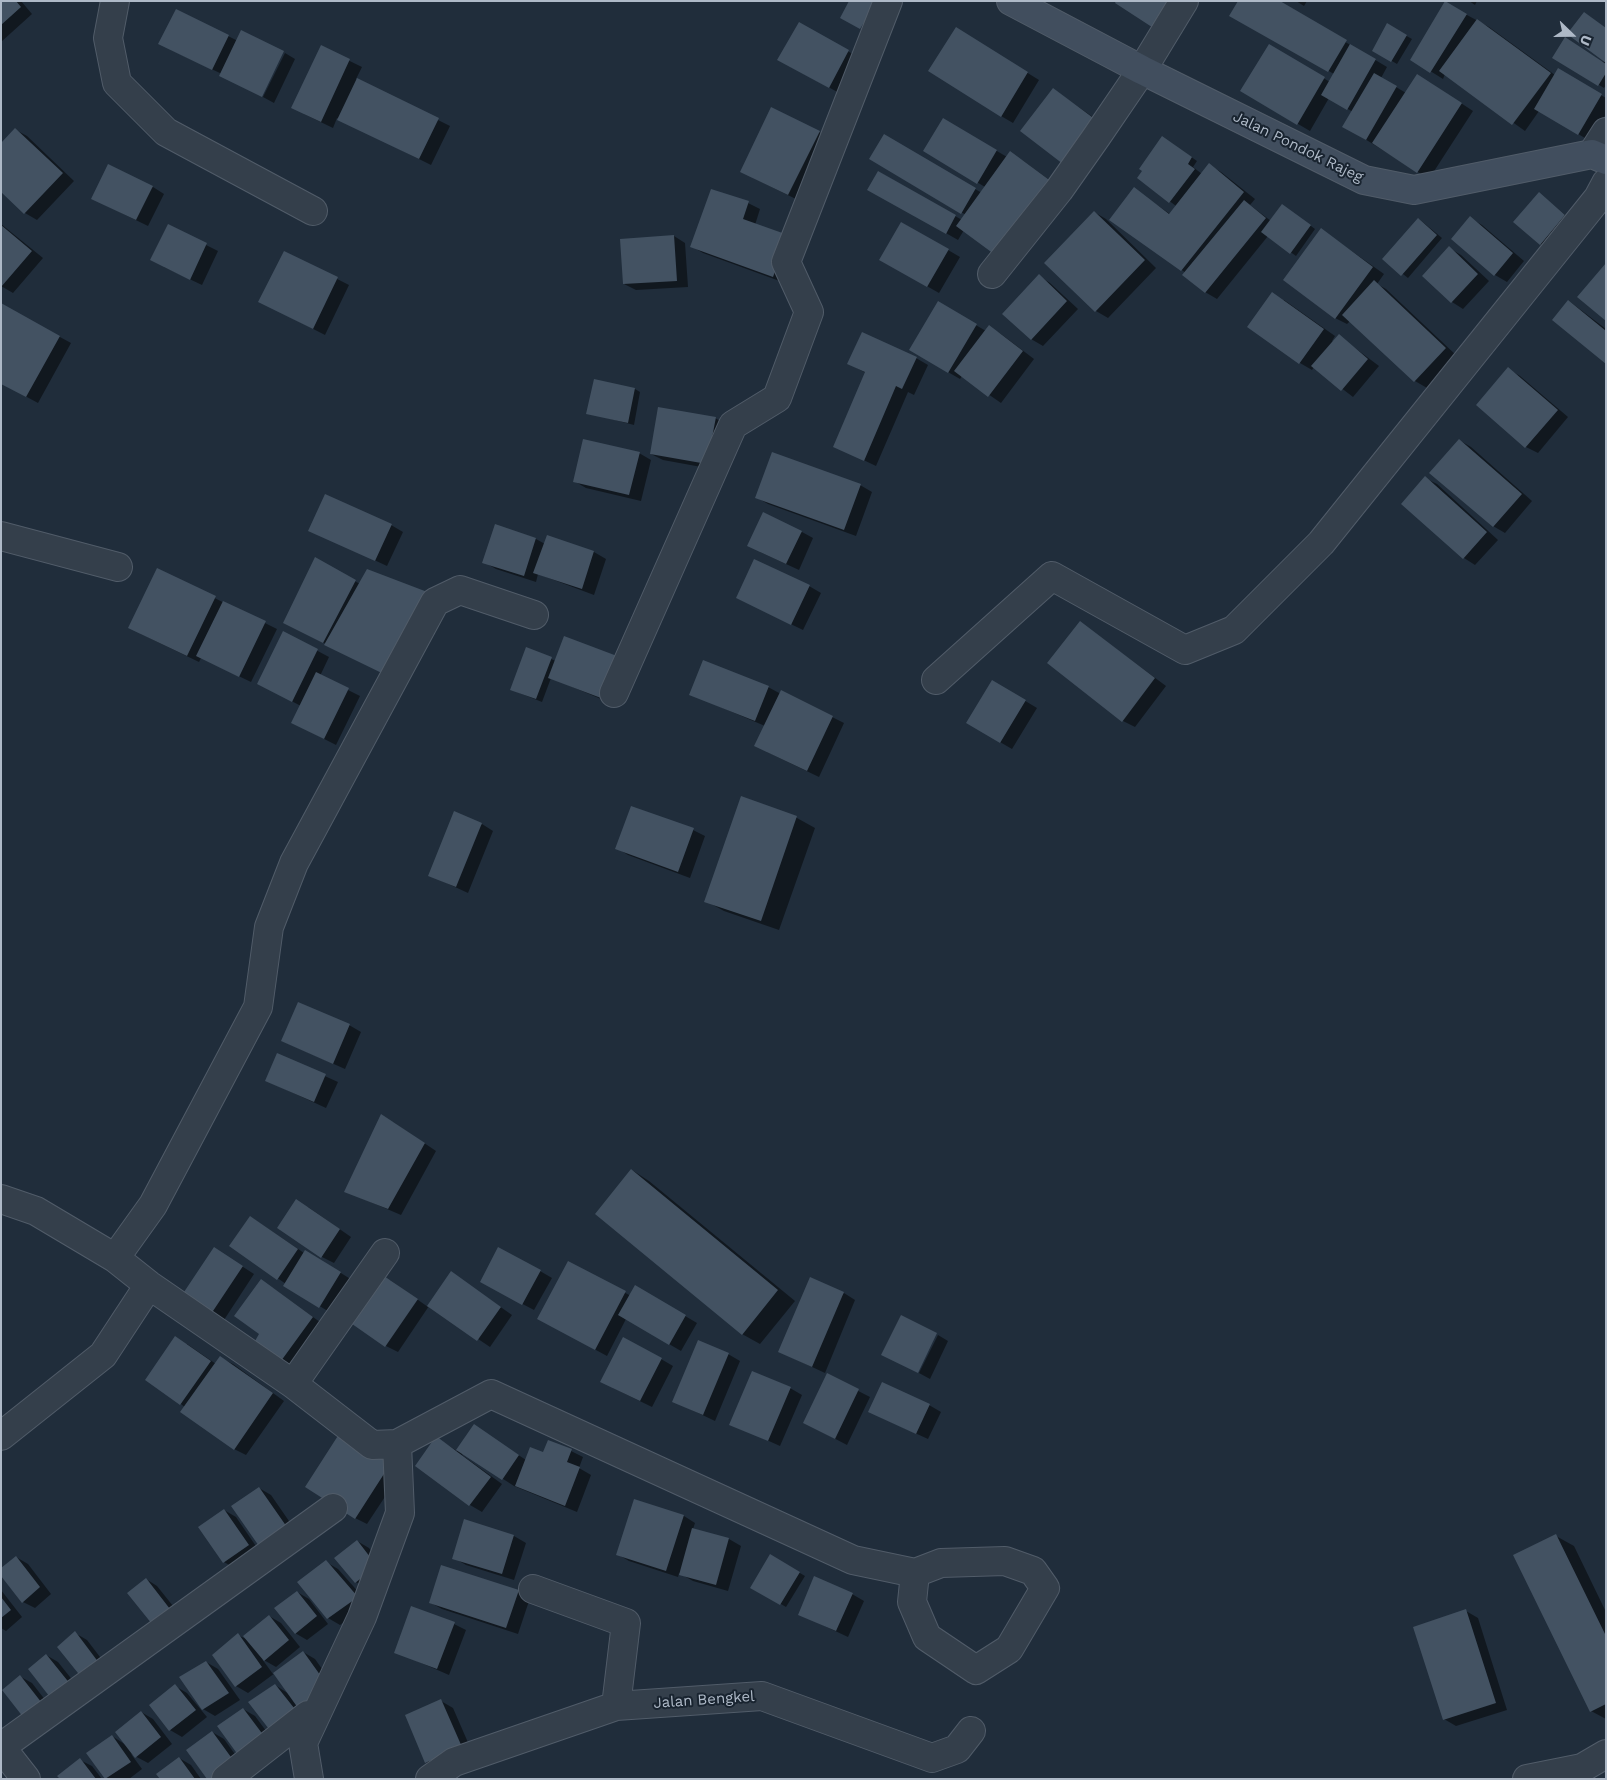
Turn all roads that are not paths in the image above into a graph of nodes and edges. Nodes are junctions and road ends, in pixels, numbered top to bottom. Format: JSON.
{"nodes":[{"id":1,"x":115,"y":1,"type":"edge"},
{"id":2,"x":888,"y":1,"type":"edge"},
{"id":3,"x":1011,"y":1,"type":"edge"},
{"id":4,"x":1184,"y":1,"type":"edge"},
{"id":5,"x":1142,"y":70,"type":"junction"},
{"id":6,"x":1601,"y":148,"type":"edge"},
{"id":7,"x":1606,"y":183,"type":"edge"},
{"id":8,"x":313,"y":211,"type":"dead end"},
{"id":9,"x":992,"y":274,"type":"dead end"},
{"id":10,"x":1,"y":536,"type":"edge"},
{"id":11,"x":118,"y":567,"type":"dead end"},
{"id":12,"x":534,"y":615,"type":"dead end"},
{"id":13,"x":936,"y":680,"type":"dead end"},
{"id":14,"x":614,"y":693,"type":"dead end"},
{"id":15,"x":1,"y":1199,"type":"edge"},
{"id":16,"x":385,"y":1253,"type":"dead end"},
{"id":17,"x":115,"y":1258,"type":"junction"},
{"id":18,"x":149,"y":1284,"type":"junction"},
{"id":19,"x":293,"y":1384,"type":"junction"},
{"id":20,"x":1,"y":1436,"type":"edge"},
{"id":21,"x":397,"y":1444,"type":"junction"},
{"id":22,"x":333,"y":1508,"type":"dead end"},
{"id":23,"x":914,"y":1572,"type":"junction"},
{"id":24,"x":533,"y":1589,"type":"dead end"},
{"id":25,"x":616,"y":1706,"type":"junction"},
{"id":26,"x":308,"y":1714,"type":"dead end"},
{"id":27,"x":971,"y":1731,"type":"dead end"},
{"id":28,"x":1,"y":1747,"type":"edge"},
{"id":29,"x":1606,"y":1754,"type":"edge"},
{"id":30,"x":26,"y":1779,"type":"edge"},
{"id":31,"x":226,"y":1779,"type":"edge"},
{"id":32,"x":310,"y":1779,"type":"edge"},
{"id":33,"x":430,"y":1779,"type":"edge"},
{"id":34,"x":1527,"y":1779,"type":"edge"}],
"edges":[{"from":1,"to":8,"type":"street"},
{"from":2,"to":14,"type":"street"},
{"from":3,"to":5,"type":"main road","name":"Jalan Pondok Rajeg"},
{"from":4,"to":5,"type":"street"},
{"from":5,"to":6,"type":"main road","name":"Jalan Pondok Rajeg"},
{"from":5,"to":9,"type":"street"},
{"from":7,"to":13,"type":"street"},
{"from":10,"to":11,"type":"street"},
{"from":12,"to":17,"type":"street"},
{"from":15,"to":17,"type":"street"},
{"from":16,"to":19,"type":"street"},
{"from":17,"to":18,"type":"street"},
{"from":18,"to":19,"type":"street"},
{"from":18,"to":20,"type":"street"},
{"from":19,"to":21,"type":"street"},
{"from":21,"to":23,"type":"street"},
{"from":21,"to":32,"type":"street"},
{"from":22,"to":28,"type":"street"},
{"from":23,"to":23,"type":"street"},
{"from":24,"to":25,"type":"street"},
{"from":25,"to":27,"type":"street","name":"Jalan Bengkel"},
{"from":25,"to":33,"type":"street","name":"Jalan Bengkel"},
{"from":26,"to":31,"type":"street"},
{"from":28,"to":30,"type":"street"},
{"from":29,"to":34,"type":"street"}]}
